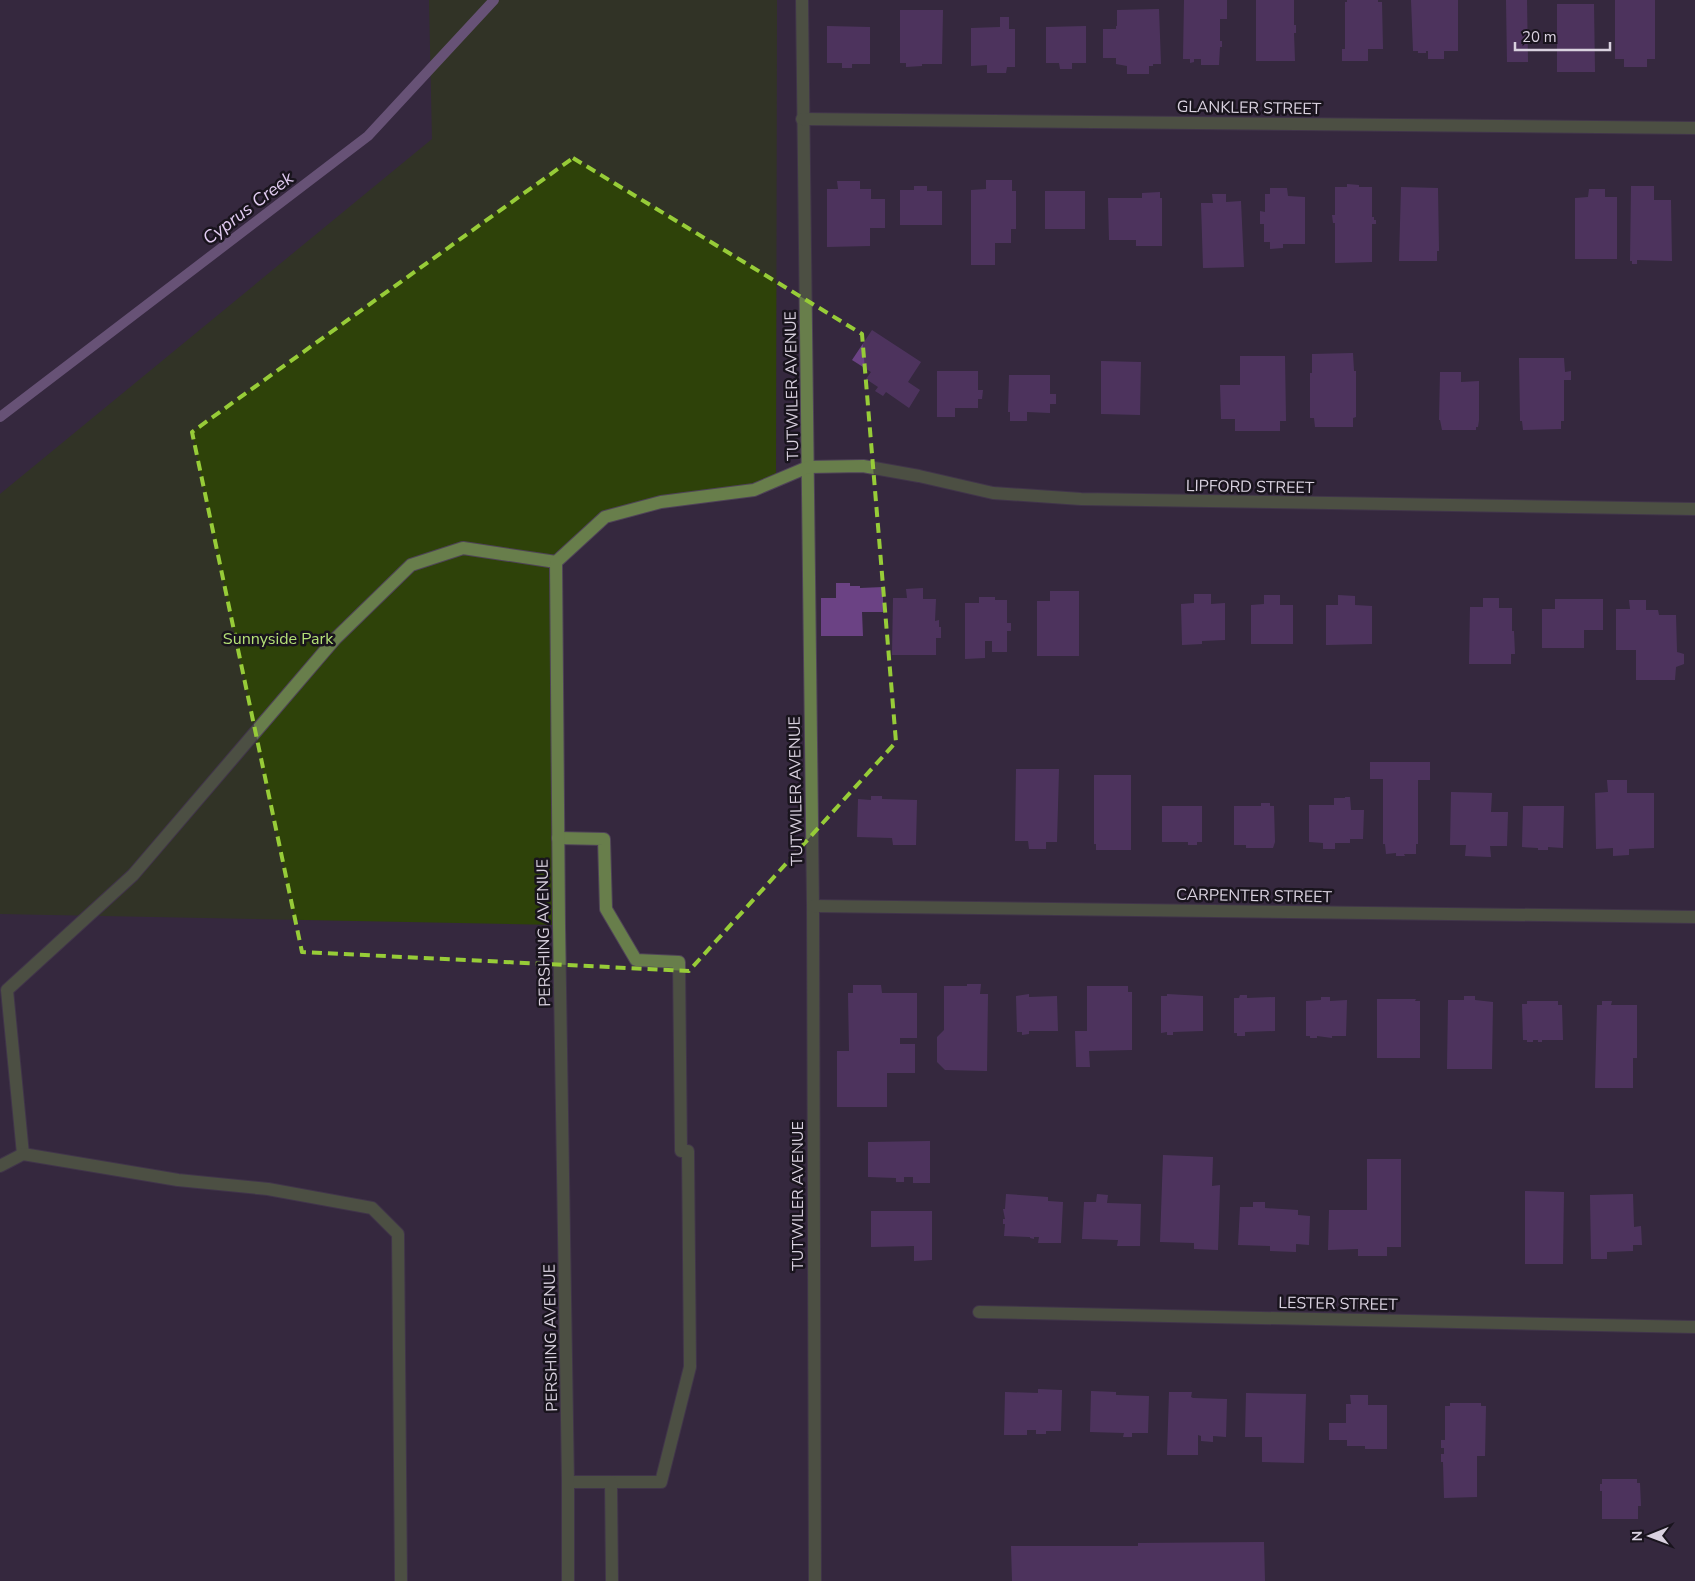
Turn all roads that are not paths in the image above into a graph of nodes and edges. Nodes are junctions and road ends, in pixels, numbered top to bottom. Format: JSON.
{"nodes":[{"id":1,"x":802,"y":0,"type":"edge"},
{"id":2,"x":802,"y":119,"type":"junction"},
{"id":3,"x":1695,"y":128,"type":"edge"},
{"id":4,"x":808,"y":467,"type":"junction"},
{"id":5,"x":1695,"y":509,"type":"edge"},
{"id":6,"x":556,"y":562,"type":"junction"},
{"id":7,"x":558,"y":838,"type":"junction"},
{"id":8,"x":813,"y":906,"type":"junction"},
{"id":9,"x":1695,"y":917,"type":"edge"},
{"id":10,"x":23,"y":1154,"type":"junction"},
{"id":11,"x":0,"y":1166,"type":"edge"},
{"id":12,"x":980,"y":1312,"type":"dead end"},
{"id":13,"x":1695,"y":1327,"type":"edge"},
{"id":14,"x":568,"y":1482,"type":"junction"},
{"id":15,"x":611,"y":1482,"type":"junction"},
{"id":16,"x":401,"y":1581,"type":"edge"},
{"id":17,"x":568,"y":1581,"type":"edge"},
{"id":18,"x":612,"y":1581,"type":"edge"},
{"id":19,"x":815,"y":1581,"type":"edge"}],
"edges":[{"from":1,"to":2,"type":"street","name":"TUTWILER AVENUE"},
{"from":2,"to":3,"type":"street","name":"GLANKLER STREET"},
{"from":2,"to":4,"type":"street","name":"TUTWILER AVENUE"},
{"from":4,"to":5,"type":"street","name":"LIPFORD STREET"},
{"from":4,"to":6,"type":"street"},
{"from":4,"to":8,"type":"street","name":"TUTWILER AVENUE"},
{"from":6,"to":7,"type":"street","name":"PERSHING AVENUE"},
{"from":6,"to":10,"type":"street"},
{"from":7,"to":14,"type":"street","name":"PERSHING AVENUE"},
{"from":7,"to":15,"type":"street"},
{"from":8,"to":9,"type":"street","name":"CARPENTER STREET"},
{"from":8,"to":19,"type":"street","name":"TUTWILER AVENUE"},
{"from":10,"to":11,"type":"street"},
{"from":10,"to":16,"type":"street"},
{"from":12,"to":13,"type":"street","name":"LESTER STREET"},
{"from":14,"to":15,"type":"street"},
{"from":14,"to":17,"type":"street","name":"PERSHING AVENUE"},
{"from":15,"to":18,"type":"street"}]}
